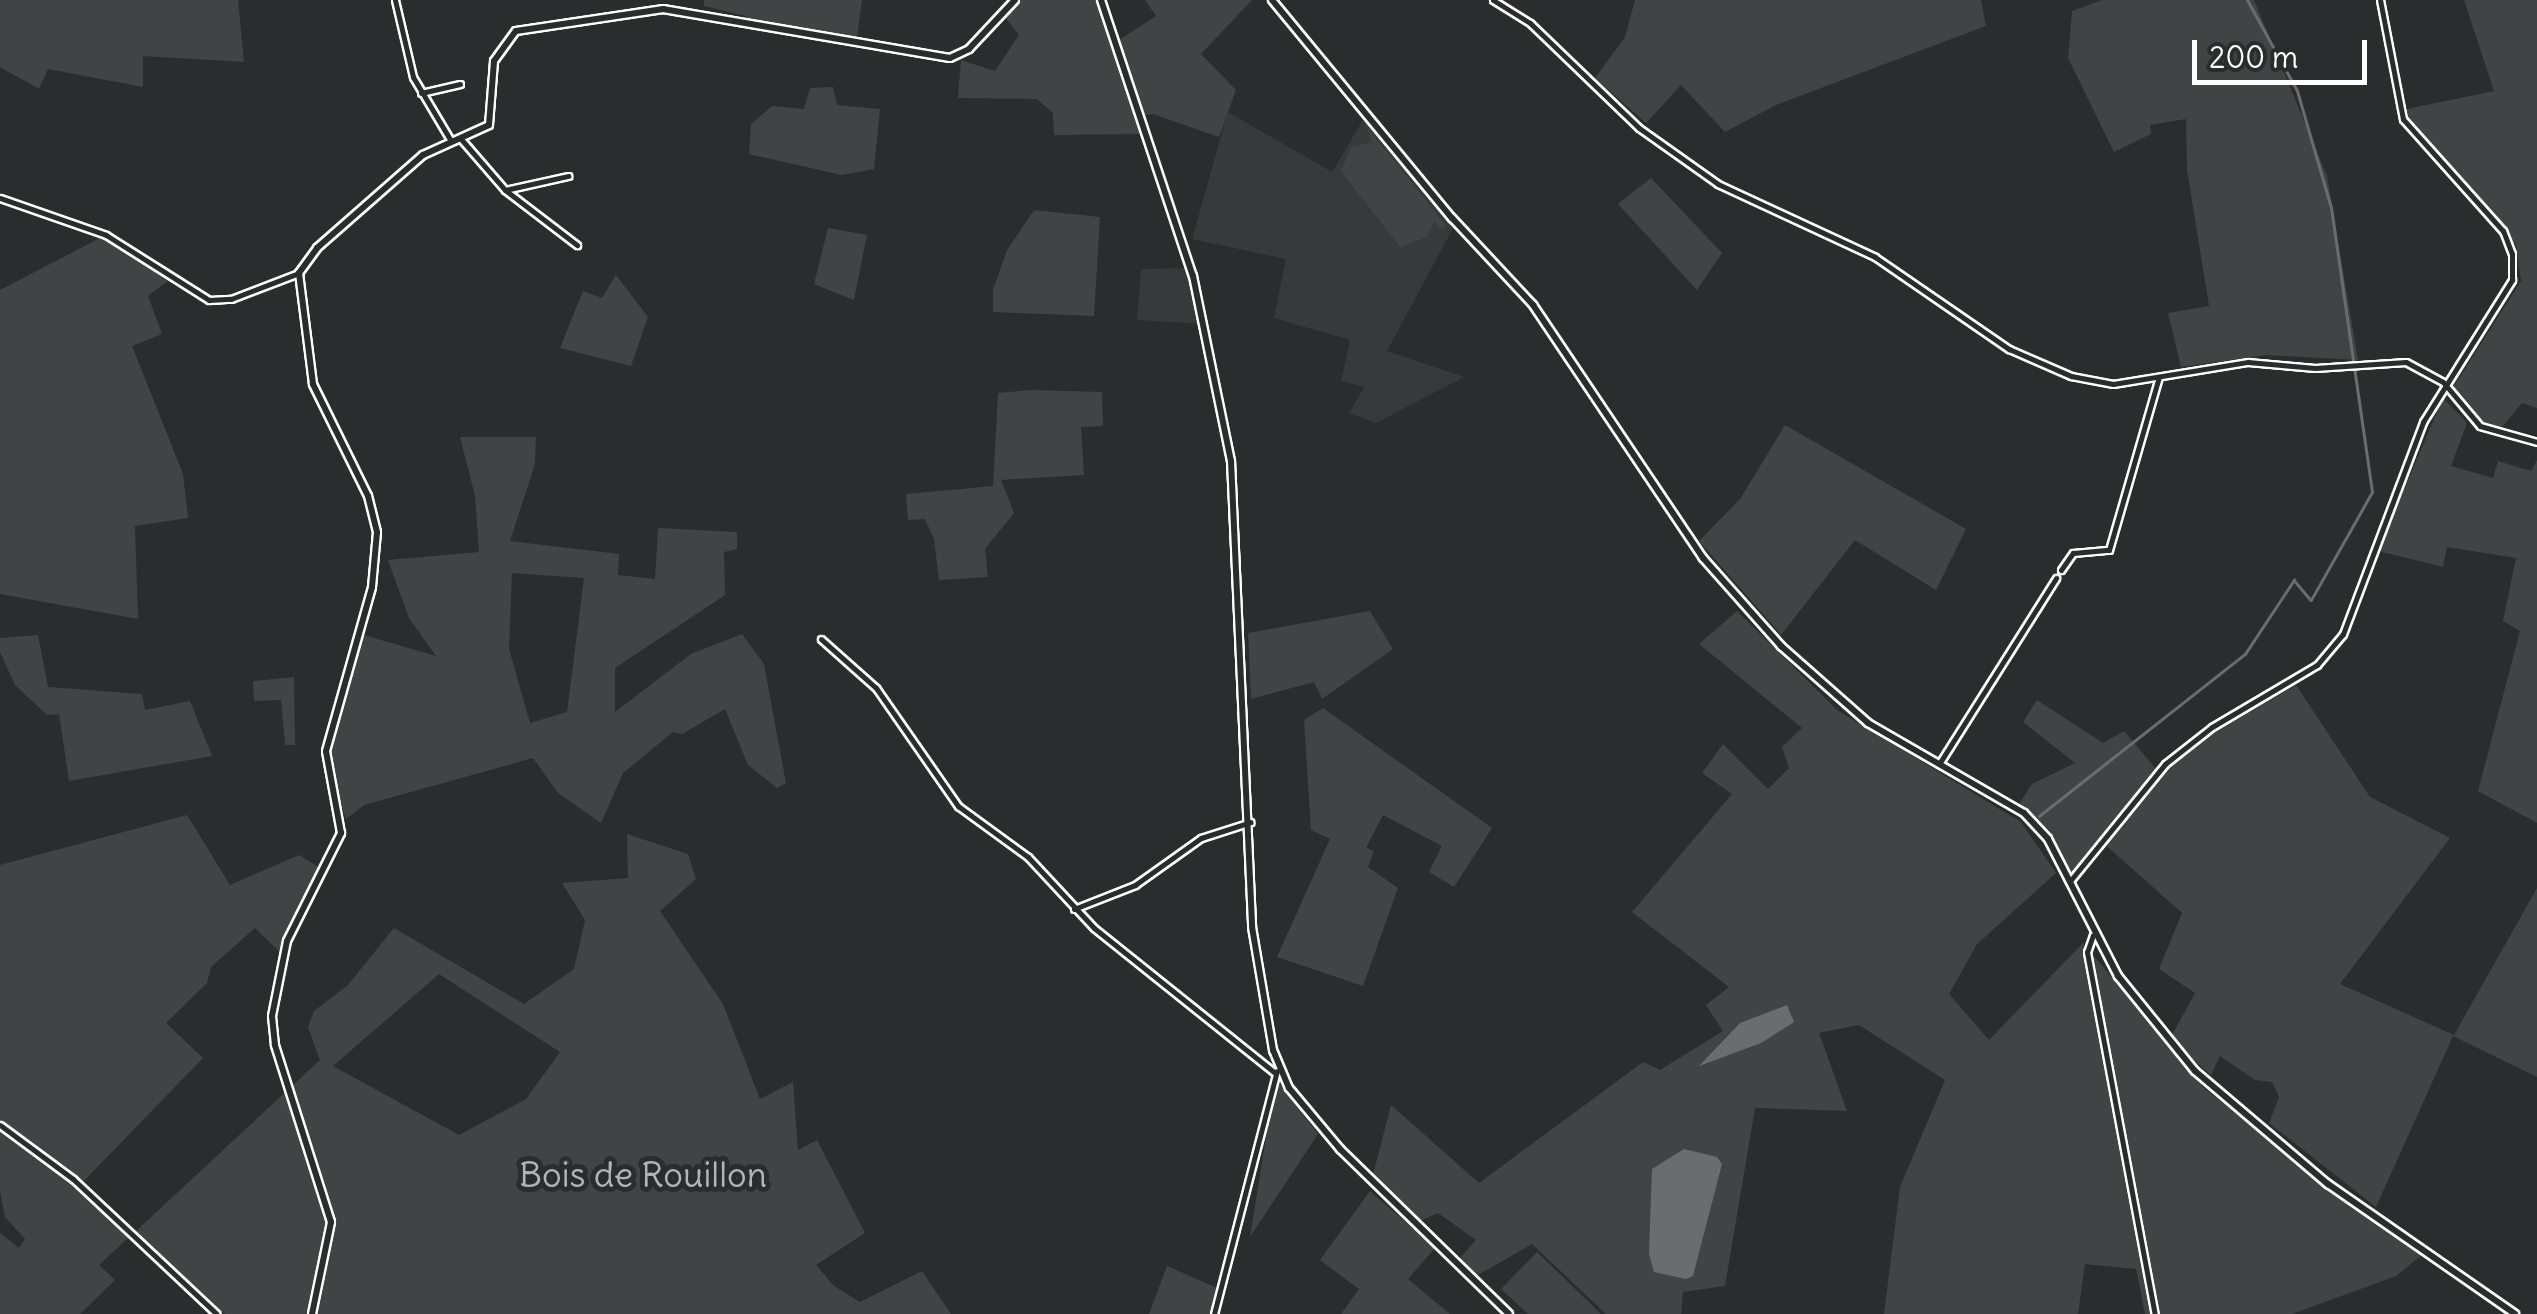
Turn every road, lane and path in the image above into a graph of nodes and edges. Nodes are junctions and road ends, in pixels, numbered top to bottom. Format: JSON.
{"nodes":[{"id":1,"x":394,"y":0,"type":"edge"},
{"id":2,"x":1015,"y":0,"type":"edge"},
{"id":3,"x":1101,"y":0,"type":"edge"},
{"id":4,"x":1272,"y":0,"type":"edge"},
{"id":5,"x":1492,"y":0,"type":"edge"},
{"id":6,"x":2380,"y":0,"type":"edge"},
{"id":7,"x":460,"y":84,"type":"dead end"},
{"id":8,"x":421,"y":93,"type":"junction"},
{"id":9,"x":461,"y":139,"type":"junction"},
{"id":10,"x":450,"y":141,"type":"junction"},
{"id":11,"x":568,"y":176,"type":"dead end"},
{"id":12,"x":505,"y":190,"type":"junction"},
{"id":13,"x":0,"y":198,"type":"edge"},
{"id":14,"x":577,"y":245,"type":"dead end"},
{"id":15,"x":299,"y":273,"type":"junction"},
{"id":16,"x":2159,"y":377,"type":"junction"},
{"id":17,"x":2445,"y":386,"type":"junction"},
{"id":18,"x":2537,"y":442,"type":"edge"},
{"id":19,"x":2061,"y":570,"type":"dead end"},
{"id":20,"x":2056,"y":578,"type":"dead end"},
{"id":21,"x":821,"y":639,"type":"dead end"},
{"id":22,"x":1939,"y":764,"type":"junction"},
{"id":23,"x":1251,"y":822,"type":"junction"},
{"id":24,"x":2068,"y":882,"type":"junction"},
{"id":25,"x":1074,"y":909,"type":"junction"},
{"id":26,"x":2093,"y":935,"type":"junction"},
{"id":27,"x":1277,"y":1072,"type":"junction"},
{"id":28,"x":0,"y":1125,"type":"edge"},
{"id":29,"x":218,"y":1314,"type":"edge"},
{"id":30,"x":312,"y":1314,"type":"edge"},
{"id":31,"x":1214,"y":1314,"type":"edge"},
{"id":32,"x":1509,"y":1314,"type":"edge"},
{"id":33,"x":2155,"y":1314,"type":"edge"},
{"id":34,"x":2515,"y":1314,"type":"edge"}],
"edges":[{"from":1,"to":8,"type":"street"},
{"from":2,"to":9,"type":"street"},
{"from":3,"to":23,"type":"street"},
{"from":4,"to":22,"type":"street"},
{"from":5,"to":16,"type":"street"},
{"from":6,"to":17,"type":"street"},
{"from":7,"to":8,"type":"street"},
{"from":8,"to":10,"type":"street"},
{"from":9,"to":10,"type":"street"},
{"from":9,"to":12,"type":"street"},
{"from":10,"to":15,"type":"street"},
{"from":11,"to":12,"type":"street"},
{"from":12,"to":14,"type":"street"},
{"from":13,"to":15,"type":"street"},
{"from":15,"to":30,"type":"street"},
{"from":16,"to":17,"type":"street"},
{"from":16,"to":19,"type":"street"},
{"from":17,"to":18,"type":"street"},
{"from":17,"to":24,"type":"street"},
{"from":20,"to":22,"type":"street"},
{"from":21,"to":25,"type":"street"},
{"from":22,"to":24,"type":"street"},
{"from":23,"to":25,"type":"street"},
{"from":23,"to":27,"type":"street"},
{"from":24,"to":26,"type":"street"},
{"from":25,"to":27,"type":"street"},
{"from":26,"to":33,"type":"street"},
{"from":26,"to":34,"type":"street"},
{"from":27,"to":31,"type":"street"},
{"from":27,"to":32,"type":"street"},
{"from":28,"to":29,"type":"street"}]}
